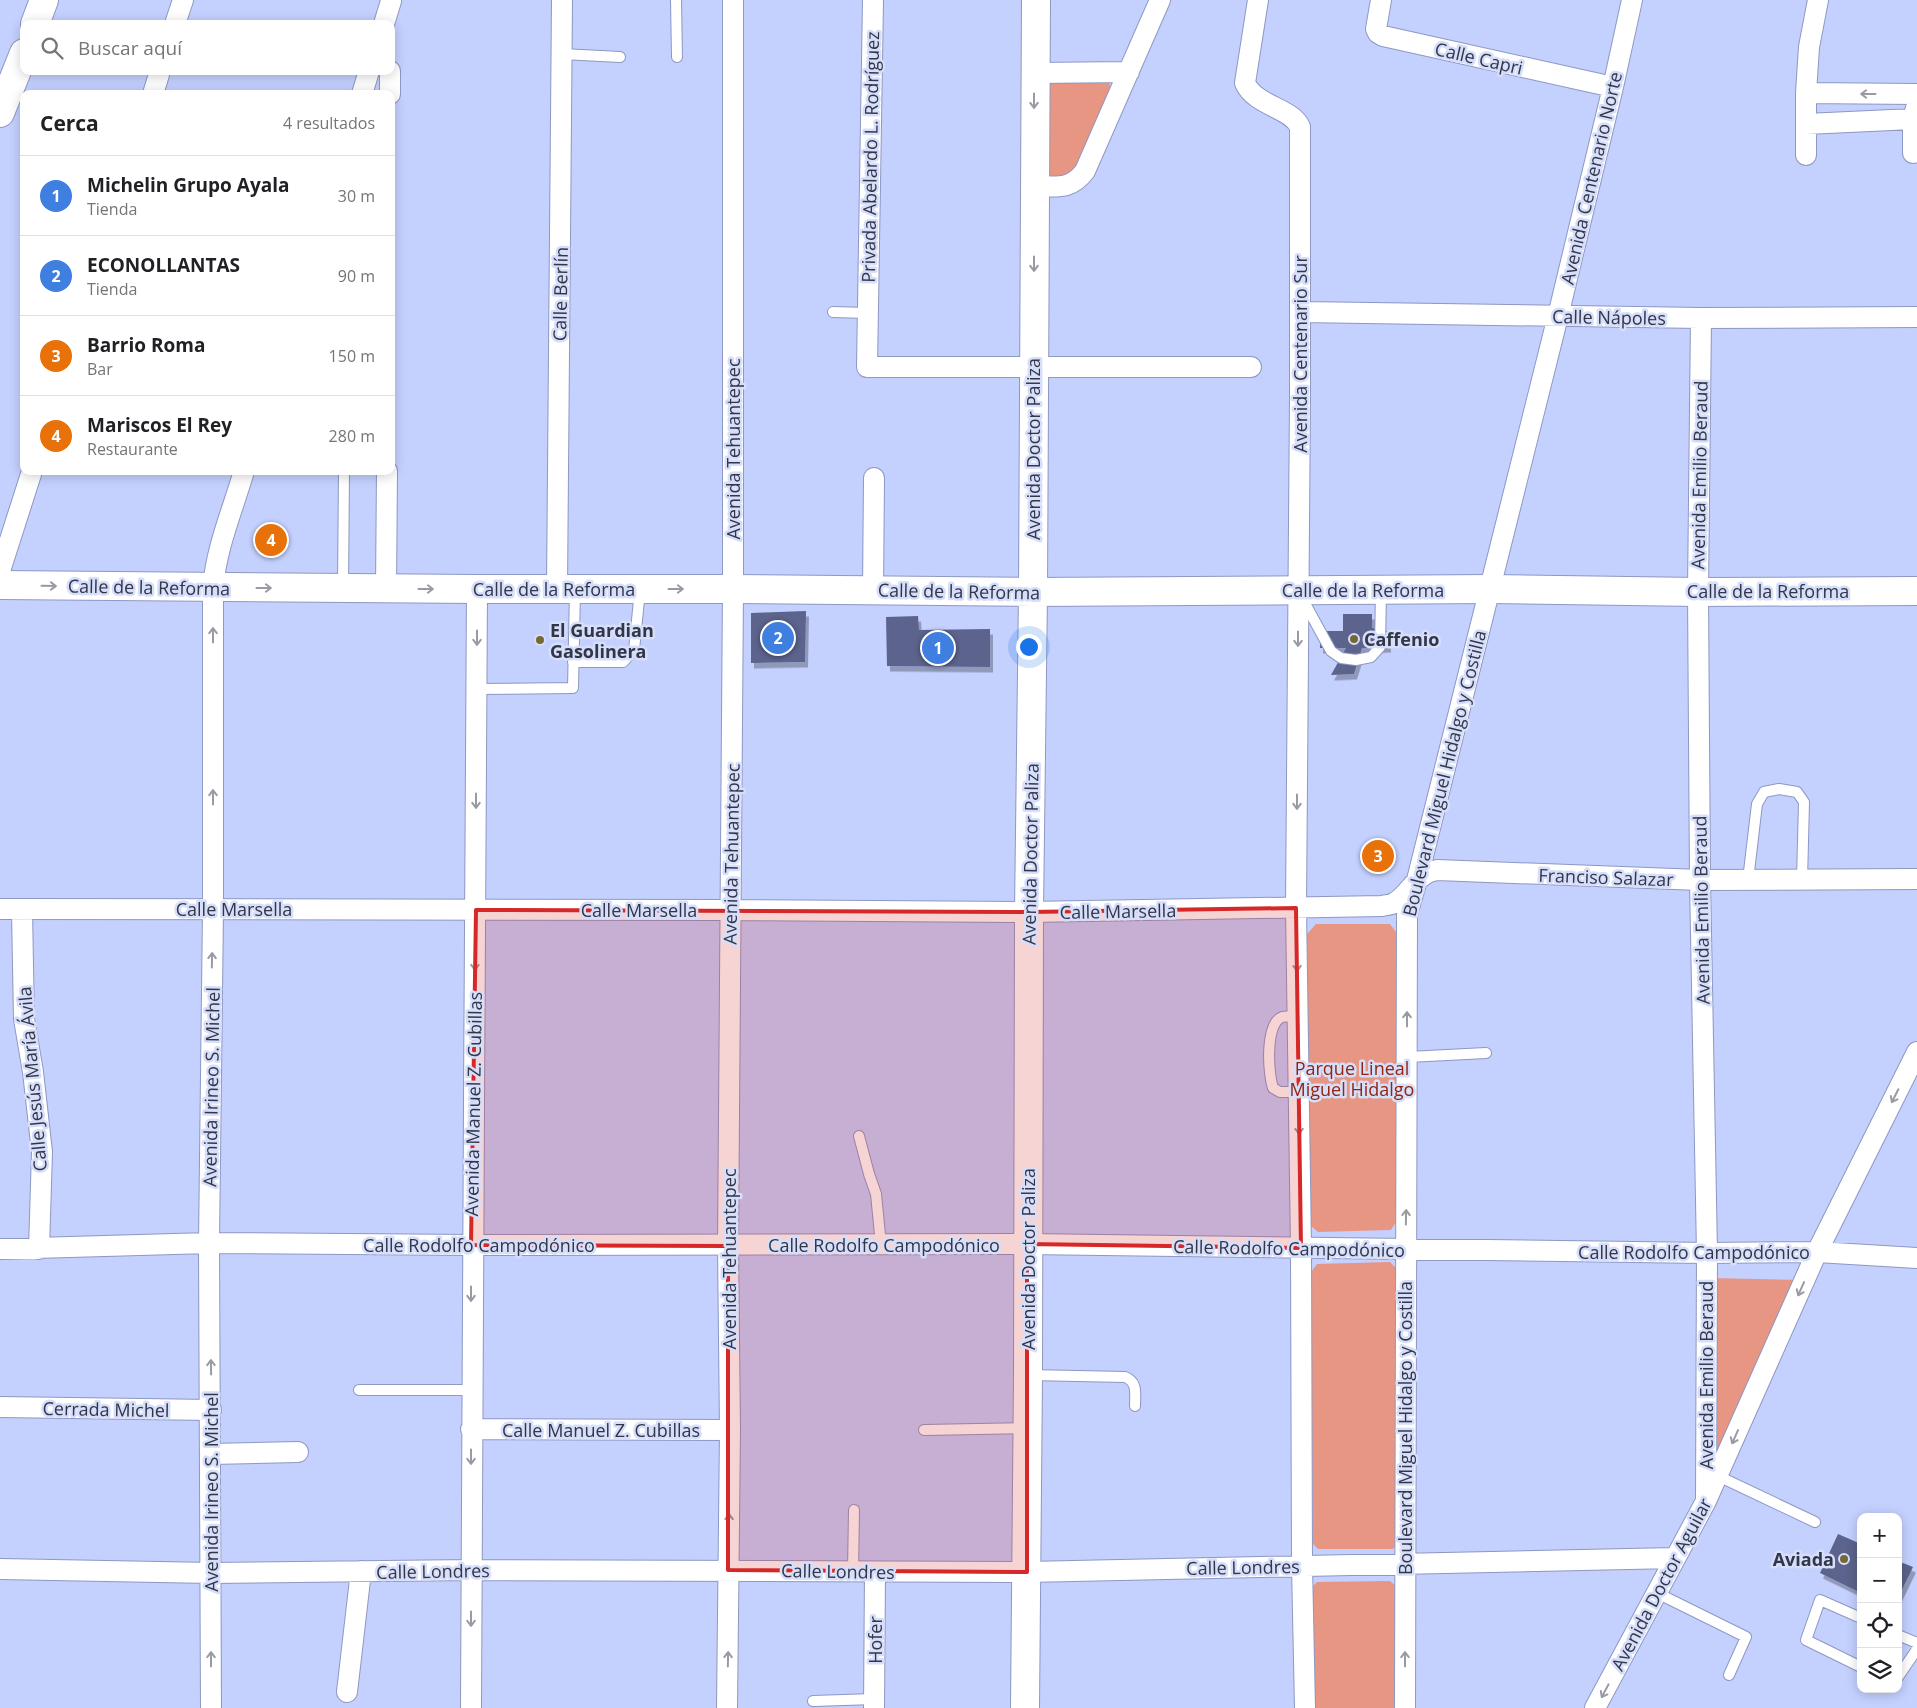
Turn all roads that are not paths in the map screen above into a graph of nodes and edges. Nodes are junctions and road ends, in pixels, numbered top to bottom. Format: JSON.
{"nodes":[{"id":1,"x":44,"y":0,"type":"edge"},
{"id":2,"x":183,"y":0,"type":"edge"},
{"id":3,"x":391,"y":0,"type":"edge"},
{"id":4,"x":562,"y":0,"type":"edge"},
{"id":5,"x":676,"y":0,"type":"edge"},
{"id":6,"x":733,"y":0,"type":"edge"},
{"id":7,"x":873,"y":0,"type":"edge"},
{"id":8,"x":1036,"y":0,"type":"edge"},
{"id":9,"x":1160,"y":0,"type":"edge"},
{"id":10,"x":1258,"y":0,"type":"edge"},
{"id":11,"x":1381,"y":0,"type":"edge"},
{"id":12,"x":1632,"y":0,"type":"edge"},
{"id":13,"x":1818,"y":0,"type":"edge"},
{"id":14,"x":36,"y":20,"type":"edge"},
{"id":15,"x":176,"y":20,"type":"edge"},
{"id":16,"x":385,"y":20,"type":"edge"},
{"id":17,"x":390,"y":20,"type":"edge"},
{"id":18,"x":562,"y":54,"type":"junction"},
{"id":19,"x":620,"y":57,"type":"dead end"},
{"id":20,"x":677,"y":57,"type":"dead end"},
{"id":21,"x":20,"y":63,"type":"edge"},
{"id":22,"x":1129,"y":72,"type":"junction"},
{"id":23,"x":1034,"y":73,"type":"junction"},
{"id":24,"x":159,"y":75,"type":"edge"},
{"id":25,"x":368,"y":75,"type":"edge"},
{"id":26,"x":390,"y":75,"type":"edge"},
{"id":27,"x":1613,"y":87,"type":"junction"},
{"id":28,"x":154,"y":90,"type":"edge"},
{"id":29,"x":363,"y":90,"type":"edge"},
{"id":30,"x":390,"y":90,"type":"edge"},
{"id":31,"x":1806,"y":94,"type":"junction"},
{"id":32,"x":1917,"y":94,"type":"edge"},
{"id":33,"x":0,"y":113,"type":"edge"},
{"id":34,"x":1915,"y":113,"type":"edge"},
{"id":35,"x":1806,"y":124,"type":"junction"},
{"id":36,"x":1913,"y":153,"type":"dead end"},
{"id":37,"x":1806,"y":155,"type":"dead end"},
{"id":38,"x":1034,"y":186,"type":"junction"},
{"id":39,"x":833,"y":312,"type":"dead end"},
{"id":40,"x":1301,"y":312,"type":"junction"},
{"id":41,"x":868,"y":313,"type":"junction"},
{"id":42,"x":1558,"y":316,"type":"junction"},
{"id":43,"x":1917,"y":317,"type":"edge"},
{"id":44,"x":1701,"y":318,"type":"junction"},
{"id":45,"x":1034,"y":366,"type":"junction"},
{"id":46,"x":1251,"y":366,"type":"dead end"},
{"id":47,"x":31,"y":475,"type":"edge"},
{"id":48,"x":243,"y":475,"type":"edge"},
{"id":49,"x":344,"y":475,"type":"edge"},
{"id":50,"x":387,"y":475,"type":"edge"},
{"id":51,"x":874,"y":478,"type":"dead end"},
{"id":52,"x":0,"y":571,"type":"edge"},
{"id":53,"x":0,"y":585,"type":"edge"},
{"id":54,"x":214,"y":588,"type":"junction"},
{"id":55,"x":343,"y":588,"type":"junction"},
{"id":56,"x":386,"y":589,"type":"junction"},
{"id":57,"x":477,"y":589,"type":"junction"},
{"id":58,"x":566,"y":589,"type":"junction"},
{"id":59,"x":640,"y":589,"type":"junction"},
{"id":60,"x":733,"y":589,"type":"junction"},
{"id":61,"x":1490,"y":589,"type":"junction"},
{"id":62,"x":873,"y":590,"type":"junction"},
{"id":63,"x":1298,"y":590,"type":"junction"},
{"id":64,"x":1381,"y":590,"type":"junction"},
{"id":65,"x":1917,"y":591,"type":"edge"},
{"id":66,"x":1033,"y":592,"type":"junction"},
{"id":67,"x":1698,"y":592,"type":"junction"},
{"id":68,"x":574,"y":662,"type":"junction"},
{"id":69,"x":477,"y":689,"type":"junction"},
{"id":70,"x":1917,"y":879,"type":"edge"},
{"id":71,"x":1417,"y":880,"type":"junction"},
{"id":72,"x":1700,"y":880,"type":"junction"},
{"id":73,"x":1748,"y":880,"type":"junction"},
{"id":74,"x":1802,"y":880,"type":"junction"},
{"id":75,"x":1296,"y":908,"type":"junction"},
{"id":76,"x":0,"y":909,"type":"edge"},
{"id":77,"x":213,"y":909,"type":"junction"},
{"id":78,"x":22,"y":910,"type":"junction"},
{"id":79,"x":476,"y":910,"type":"junction"},
{"id":80,"x":730,"y":910,"type":"junction"},
{"id":81,"x":1029,"y":912,"type":"junction"},
{"id":82,"x":1298,"y":1017,"type":"junction"},
{"id":83,"x":1917,"y":1052,"type":"edge"},
{"id":84,"x":1486,"y":1053,"type":"dead end"},
{"id":85,"x":1408,"y":1057,"type":"junction"},
{"id":86,"x":1298,"y":1092,"type":"junction"},
{"id":87,"x":859,"y":1136,"type":"dead end"},
{"id":88,"x":209,"y":1243,"type":"junction"},
{"id":89,"x":1027,"y":1244,"type":"junction"},
{"id":90,"x":472,"y":1245,"type":"junction"},
{"id":91,"x":882,"y":1245,"type":"junction"},
{"id":92,"x":728,"y":1246,"type":"junction"},
{"id":93,"x":1301,"y":1248,"type":"junction"},
{"id":94,"x":0,"y":1249,"type":"edge"},
{"id":95,"x":39,"y":1249,"type":"junction"},
{"id":96,"x":1405,"y":1250,"type":"junction"},
{"id":97,"x":1817,"y":1252,"type":"junction"},
{"id":98,"x":1707,"y":1253,"type":"junction"},
{"id":99,"x":1917,"y":1258,"type":"edge"},
{"id":100,"x":1028,"y":1376,"type":"junction"},
{"id":101,"x":359,"y":1390,"type":"dead end"},
{"id":102,"x":471,"y":1390,"type":"junction"},
{"id":103,"x":1135,"y":1406,"type":"dead end"},
{"id":104,"x":0,"y":1408,"type":"edge"},
{"id":105,"x":211,"y":1410,"type":"junction"},
{"id":106,"x":1027,"y":1428,"type":"junction"},
{"id":107,"x":471,"y":1429,"type":"junction"},
{"id":108,"x":730,"y":1430,"type":"junction"},
{"id":109,"x":924,"y":1430,"type":"dead end"},
{"id":110,"x":298,"y":1452,"type":"dead end"},
{"id":111,"x":211,"y":1454,"type":"junction"},
{"id":112,"x":1718,"y":1476,"type":"junction"},
{"id":113,"x":1706,"y":1501,"type":"junction"},
{"id":114,"x":854,"y":1510,"type":"dead end"},
{"id":115,"x":1815,"y":1522,"type":"dead end"},
{"id":116,"x":1675,"y":1558,"type":"junction"},
{"id":117,"x":1405,"y":1562,"type":"junction"},
{"id":118,"x":1302,"y":1566,"type":"junction"},
{"id":119,"x":0,"y":1569,"type":"edge"},
{"id":120,"x":471,"y":1570,"type":"junction"},
{"id":121,"x":728,"y":1570,"type":"junction"},
{"id":122,"x":361,"y":1571,"type":"junction"},
{"id":123,"x":854,"y":1572,"type":"junction"},
{"id":124,"x":875,"y":1572,"type":"junction"},
{"id":125,"x":1028,"y":1572,"type":"junction"},
{"id":126,"x":211,"y":1573,"type":"junction"},
{"id":127,"x":1657,"y":1593,"type":"junction"},
{"id":128,"x":1857,"y":1616,"type":"edge"},
{"id":129,"x":1902,"y":1637,"type":"edge"},
{"id":130,"x":1917,"y":1644,"type":"edge"},
{"id":131,"x":1917,"y":1649,"type":"edge"},
{"id":132,"x":1857,"y":1666,"type":"edge"},
{"id":133,"x":1902,"y":1671,"type":"edge"},
{"id":134,"x":1729,"y":1675,"type":"dead end"},
{"id":135,"x":347,"y":1692,"type":"dead end"},
{"id":136,"x":814,"y":1701,"type":"dead end"},
{"id":137,"x":874,"y":1704,"type":"edge"},
{"id":138,"x":211,"y":1708,"type":"edge"},
{"id":139,"x":471,"y":1708,"type":"edge"},
{"id":140,"x":727,"y":1708,"type":"edge"},
{"id":141,"x":1026,"y":1708,"type":"edge"},
{"id":142,"x":1305,"y":1708,"type":"edge"},
{"id":143,"x":1405,"y":1708,"type":"edge"},
{"id":144,"x":1595,"y":1708,"type":"edge"}],
"edges":[{"from":1,"to":14,"type":"main road"},
{"from":2,"to":15,"type":"street"},
{"from":3,"to":16,"type":"street"},
{"from":3,"to":17,"type":"street"},
{"from":4,"to":18,"type":"street","name":"Calle Berlín"},
{"from":5,"to":20,"type":"lane"},
{"from":6,"to":60,"type":"street","name":"Avenida Tehuantepec"},
{"from":7,"to":41,"type":"street","name":"Privada Abelardo L. Rodríguez"},
{"from":8,"to":23,"type":"main road","name":"Avenida Doctor Paliza"},
{"from":9,"to":22,"type":"street"},
{"from":10,"to":40,"type":"street","name":"Avenida Centenario Sur"},
{"from":11,"to":27,"type":"street","name":"Calle Capri"},
{"from":12,"to":27,"type":"street","name":"Avenida Centenario Norte"},
{"from":13,"to":31,"type":"street"},
{"from":18,"to":19,"type":"lane"},
{"from":18,"to":58,"type":"street","name":"Calle Berlín"},
{"from":21,"to":33,"type":"main road"},
{"from":22,"to":23,"type":"street"},
{"from":22,"to":38,"type":"street"},
{"from":23,"to":38,"type":"main road","name":"Avenida Doctor Paliza","one_way":true},
{"from":24,"to":28,"type":"street"},
{"from":25,"to":29,"type":"street"},
{"from":26,"to":30,"type":"street"},
{"from":27,"to":42,"type":"street","name":"Avenida Centenario Norte"},
{"from":32,"to":31,"type":"street","one_way":true},
{"from":31,"to":35,"type":"street"},
{"from":34,"to":35,"type":"street"},
{"from":34,"to":36,"type":"street"},
{"from":35,"to":37,"type":"street"},
{"from":38,"to":45,"type":"main road","name":"Avenida Doctor Paliza","one_way":true},
{"from":39,"to":41,"type":"lane"},
{"from":40,"to":42,"type":"street","name":"Calle Nápoles"},
{"from":40,"to":63,"type":"street","name":"Avenida Centenario Sur"},
{"from":41,"to":45,"type":"street","name":"Privada Abelardo L. Rodríguez"},
{"from":42,"to":44,"type":"street","name":"Calle Nápoles"},
{"from":42,"to":61,"type":"street","name":"Avenida Centenario Norte"},
{"from":43,"to":44,"type":"street","name":"Calle Nápoles"},
{"from":44,"to":67,"type":"street","name":"Avenida Emilio Beraud"},
{"from":45,"to":46,"type":"street"},
{"from":45,"to":66,"type":"main road","name":"Avenida Doctor Paliza"},
{"from":47,"to":52,"type":"street"},
{"from":48,"to":54,"type":"street","name":"Avenida Irineo S. Michel"},
{"from":49,"to":55,"type":"lane"},
{"from":50,"to":56,"type":"street"},
{"from":51,"to":62,"type":"street"},
{"from":53,"to":54,"type":"main road","name":"Calle de la Reforma","one_way":true},
{"from":54,"to":55,"type":"main road","name":"Calle de la Reforma","one_way":true},
{"from":77,"to":54,"type":"street","name":"Avenida Irineo S. Michel","one_way":true},
{"from":55,"to":56,"type":"main road","name":"Calle de la Reforma"},
{"from":56,"to":57,"type":"main road","name":"Calle de la Reforma","one_way":true},
{"from":57,"to":58,"type":"main road","name":"Calle de la Reforma"},
{"from":57,"to":69,"type":"street","name":"Avenida Manuel Z. Cubillas","one_way":true},
{"from":58,"to":59,"type":"main road","name":"Calle de la Reforma"},
{"from":58,"to":68,"type":"lane"},
{"from":59,"to":60,"type":"main road","name":"Calle de la Reforma","one_way":true},
{"from":59,"to":68,"type":"lane"},
{"from":60,"to":62,"type":"main road","name":"Calle de la Reforma"},
{"from":60,"to":80,"type":"street","name":"Avenida Tehuantepec"},
{"from":61,"to":64,"type":"main road","name":"Calle de la Reforma"},
{"from":61,"to":67,"type":"main road","name":"Calle de la Reforma"},
{"from":61,"to":71,"type":"street","name":"Boulevard Miguel Hidalgo y Costilla"},
{"from":62,"to":66,"type":"main road","name":"Calle de la Reforma"},
{"from":63,"to":64,"type":"main road","name":"Calle de la Reforma"},
{"from":63,"to":64,"type":"lane"},
{"from":63,"to":66,"type":"main road","name":"Calle de la Reforma"},
{"from":63,"to":75,"type":"street","one_way":true},
{"from":65,"to":67,"type":"main road","name":"Calle de la Reforma"},
{"from":66,"to":81,"type":"main road","name":"Avenida Doctor Paliza"},
{"from":67,"to":72,"type":"street","name":"Avenida Emilio Beraud"},
{"from":68,"to":69,"type":"lane"},
{"from":69,"to":79,"type":"street","name":"Avenida Manuel Z. Cubillas","one_way":true},
{"from":70,"to":74,"type":"street","name":"Franciso Salazar"},
{"from":71,"to":72,"type":"street","name":"Franciso Salazar"},
{"from":71,"to":75,"type":"street","name":"Calle Marsella"},
{"from":85,"to":71,"type":"street","name":"Boulevard Miguel Hidalgo y Costilla","one_way":true},
{"from":72,"to":73,"type":"street","name":"Franciso Salazar"},
{"from":72,"to":98,"type":"street","name":"Avenida Emilio Beraud"},
{"from":73,"to":74,"type":"street","name":"Franciso Salazar"},
{"from":73,"to":74,"type":"lane"},
{"from":75,"to":81,"type":"street","name":"Calle Marsella"},
{"from":75,"to":82,"type":"street","one_way":true},
{"from":76,"to":78,"type":"street","name":"Calle Marsella"},
{"from":77,"to":78,"type":"street","name":"Calle Marsella"},
{"from":77,"to":79,"type":"street","name":"Calle Marsella"},
{"from":88,"to":77,"type":"street","name":"Avenida Irineo S. Michel","one_way":true},
{"from":78,"to":95,"type":"street","name":"Calle Jesús María Ávila"},
{"from":79,"to":80,"type":"street","name":"Calle Marsella"},
{"from":79,"to":90,"type":"street","name":"Avenida Manuel Z. Cubillas","one_way":true},
{"from":80,"to":81,"type":"street","name":"Calle Marsella"},
{"from":80,"to":92,"type":"street","name":"Avenida Tehuantepec"},
{"from":81,"to":89,"type":"main road","name":"Avenida Doctor Paliza"},
{"from":82,"to":86,"type":"street"},
{"from":82,"to":86,"type":"lane"},
{"from":83,"to":97,"type":"street","name":"Avenida Doctor Aguilar","one_way":true},
{"from":84,"to":85,"type":"lane"},
{"from":96,"to":85,"type":"street","name":"Boulevard Miguel Hidalgo y Costilla","one_way":true},
{"from":86,"to":93,"type":"street","one_way":true},
{"from":87,"to":91,"type":"lane"},
{"from":88,"to":90,"type":"street","name":"Calle Rodolfo Campodónico"},
{"from":88,"to":95,"type":"street","name":"Calle Rodolfo Campodónico"},
{"from":105,"to":88,"type":"street","name":"Avenida Irineo S. Michel","one_way":true},
{"from":89,"to":91,"type":"street","name":"Calle Rodolfo Campodónico"},
{"from":89,"to":93,"type":"street","name":"Calle Rodolfo Campodónico"},
{"from":89,"to":100,"type":"main road","name":"Avenida Doctor Paliza"},
{"from":90,"to":92,"type":"street","name":"Calle Rodolfo Campodónico"},
{"from":90,"to":102,"type":"street","name":"Avenida Manuel Z. Cubillas","one_way":true},
{"from":91,"to":92,"type":"street","name":"Calle Rodolfo Campodónico"},
{"from":92,"to":108,"type":"street","name":"Avenida Tehuantepec"},
{"from":93,"to":96,"type":"street","name":"Calle Rodolfo Campodónico"},
{"from":93,"to":118,"type":"street"},
{"from":94,"to":95,"type":"street","name":"Calle Rodolfo Campodónico"},
{"from":96,"to":98,"type":"street","name":"Calle Rodolfo Campodónico"},
{"from":96,"to":117,"type":"street","name":"Boulevard Miguel Hidalgo y Costilla"},
{"from":97,"to":98,"type":"street","name":"Calle Rodolfo Campodónico"},
{"from":97,"to":99,"type":"street","name":"Calle Rodolfo Campodónico"},
{"from":97,"to":112,"type":"street","name":"Avenida Doctor Aguilar","one_way":true},
{"from":98,"to":113,"type":"street","name":"Avenida Emilio Beraud"},
{"from":100,"to":103,"type":"lane"},
{"from":100,"to":106,"type":"main road","name":"Avenida Doctor Paliza"},
{"from":101,"to":102,"type":"lane"},
{"from":102,"to":107,"type":"street","name":"Avenida Manuel Z. Cubillas"},
{"from":104,"to":105,"type":"street","name":"Cerrada Michel"},
{"from":105,"to":111,"type":"street","name":"Avenida Irineo S. Michel"},
{"from":106,"to":109,"type":"lane"},
{"from":106,"to":125,"type":"main road","name":"Avenida Doctor Paliza"},
{"from":107,"to":108,"type":"street","name":"Calle Manuel Z. Cubillas"},
{"from":107,"to":120,"type":"street","name":"Avenida Manuel Z. Cubillas","one_way":true},
{"from":121,"to":108,"type":"street","name":"Avenida Tehuantepec","one_way":true},
{"from":110,"to":111,"type":"street"},
{"from":111,"to":126,"type":"street","name":"Avenida Irineo S. Michel"},
{"from":112,"to":113,"type":"street","name":"Avenida Doctor Aguilar"},
{"from":112,"to":115,"type":"lane"},
{"from":113,"to":116,"type":"street","name":"Avenida Doctor Aguilar"},
{"from":114,"to":123,"type":"lane"},
{"from":116,"to":117,"type":"street","name":"Calle Londres"},
{"from":116,"to":127,"type":"street","name":"Avenida Doctor Aguilar"},
{"from":117,"to":118,"type":"street","name":"Calle Londres"},
{"from":143,"to":117,"type":"street","name":"Boulevard Miguel Hidalgo y Costilla","one_way":true},
{"from":118,"to":125,"type":"street","name":"Calle Londres"},
{"from":118,"to":142,"type":"street"},
{"from":119,"to":126,"type":"street","name":"Calle Londres"},
{"from":120,"to":121,"type":"street","name":"Calle Londres"},
{"from":120,"to":122,"type":"street","name":"Calle Londres"},
{"from":120,"to":139,"type":"street","name":"Avenida Manuel Z. Cubillas","one_way":true},
{"from":121,"to":123,"type":"street","name":"Calle Londres"},
{"from":140,"to":121,"type":"street","name":"Avenida Tehuantepec","one_way":true},
{"from":122,"to":126,"type":"street","name":"Calle Londres"},
{"from":122,"to":135,"type":"street"},
{"from":123,"to":124,"type":"street","name":"Calle Londres"},
{"from":124,"to":125,"type":"street","name":"Calle Londres"},
{"from":124,"to":137,"type":"street","name":"Hofer"},
{"from":125,"to":141,"type":"main road","name":"Avenida Doctor Paliza"},
{"from":138,"to":126,"type":"street","name":"Avenida Irineo S. Michel","one_way":true},
{"from":127,"to":134,"type":"lane"},
{"from":127,"to":144,"type":"street","name":"Avenida Doctor Aguilar","one_way":true},
{"from":128,"to":132,"type":"lane"},
{"from":129,"to":130,"type":"lane"},
{"from":131,"to":133,"type":"lane"},
{"from":136,"to":137,"type":"lane"}]}
